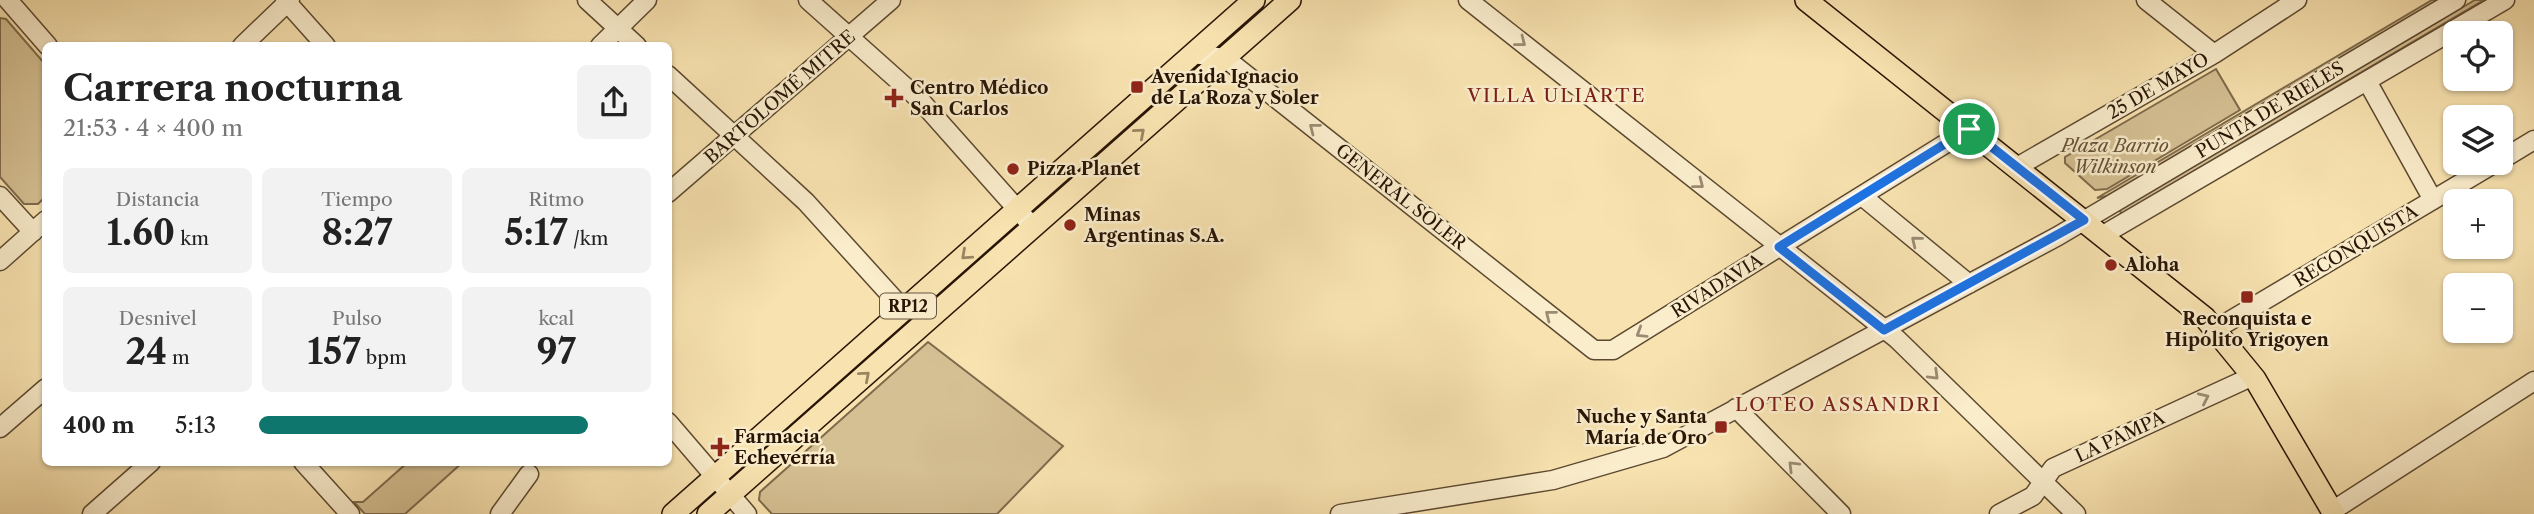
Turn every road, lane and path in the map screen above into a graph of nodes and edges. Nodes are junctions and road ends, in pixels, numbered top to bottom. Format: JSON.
{"nodes":[{"id":1,"x":8,"y":0,"type":"edge"},
{"id":2,"x":587,"y":0,"type":"edge"},
{"id":3,"x":647,"y":0,"type":"edge"},
{"id":4,"x":808,"y":0,"type":"edge"},
{"id":5,"x":891,"y":0,"type":"edge"},
{"id":6,"x":1468,"y":0,"type":"edge"},
{"id":7,"x":1806,"y":0,"type":"edge"},
{"id":8,"x":2146,"y":0,"type":"edge"},
{"id":9,"x":2297,"y":0,"type":"edge"},
{"id":10,"x":2456,"y":0,"type":"edge"},
{"id":11,"x":2505,"y":0,"type":"edge"},
{"id":12,"x":287,"y":1,"type":"edge"},
{"id":13,"x":1246,"y":2,"type":"edge"},
{"id":14,"x":1285,"y":5,"type":"edge"},
{"id":15,"x":618,"y":28,"type":"junction"},
{"id":16,"x":850,"y":37,"type":"junction"},
{"id":17,"x":45,"y":42,"type":"edge"},
{"id":18,"x":246,"y":42,"type":"edge"},
{"id":19,"x":323,"y":42,"type":"edge"},
{"id":20,"x":604,"y":42,"type":"edge"},
{"id":21,"x":633,"y":42,"type":"edge"},
{"id":22,"x":1193,"y":54,"type":"junction"},
{"id":23,"x":2214,"y":54,"type":"junction"},
{"id":24,"x":1225,"y":58,"type":"junction"},
{"id":25,"x":672,"y":79,"type":"edge"},
{"id":26,"x":2367,"y":81,"type":"junction"},
{"id":27,"x":1969,"y":129,"type":"junction"},
{"id":28,"x":735,"y":136,"type":"junction"},
{"id":29,"x":2534,"y":140,"type":"edge"},
{"id":30,"x":2513,"y":153,"type":"edge"},
{"id":31,"x":2017,"y":167,"type":"junction"},
{"id":32,"x":2476,"y":175,"type":"edge"},
{"id":33,"x":672,"y":190,"type":"edge"},
{"id":34,"x":0,"y":196,"type":"edge"},
{"id":35,"x":1862,"y":196,"type":"junction"},
{"id":36,"x":2433,"y":200,"type":"junction"},
{"id":37,"x":1017,"y":210,"type":"junction"},
{"id":38,"x":2084,"y":220,"type":"junction"},
{"id":39,"x":39,"y":226,"type":"edge"},
{"id":40,"x":1033,"y":227,"type":"junction"},
{"id":41,"x":2103,"y":235,"type":"junction"},
{"id":42,"x":1779,"y":247,"type":"junction"},
{"id":43,"x":0,"y":261,"type":"edge"},
{"id":44,"x":1969,"y":284,"type":"junction"},
{"id":45,"x":904,"y":310,"type":"junction"},
{"id":46,"x":2216,"y":329,"type":"junction"},
{"id":47,"x":1884,"y":330,"type":"junction"},
{"id":48,"x":1605,"y":352,"type":"joint"},
{"id":49,"x":2253,"y":376,"type":"junction"},
{"id":50,"x":2534,"y":381,"type":"edge"},
{"id":51,"x":42,"y":392,"type":"edge"},
{"id":52,"x":1736,"y":408,"type":"junction"},
{"id":53,"x":672,"y":427,"type":"edge"},
{"id":54,"x":0,"y":429,"type":"edge"},
{"id":55,"x":146,"y":466,"type":"edge"},
{"id":56,"x":307,"y":466,"type":"edge"},
{"id":57,"x":529,"y":474,"type":"dead end"},
{"id":58,"x":715,"y":477,"type":"junction"},
{"id":59,"x":2043,"y":482,"type":"junction"},
{"id":60,"x":730,"y":495,"type":"junction"},
{"id":61,"x":2333,"y":513,"type":"edge"},
{"id":62,"x":92,"y":514,"type":"edge"},
{"id":63,"x":350,"y":514,"type":"edge"},
{"id":64,"x":500,"y":514,"type":"edge"},
{"id":65,"x":673,"y":514,"type":"edge"},
{"id":66,"x":708,"y":514,"type":"edge"},
{"id":67,"x":747,"y":514,"type":"edge"},
{"id":68,"x":1340,"y":514,"type":"edge"},
{"id":69,"x":1841,"y":514,"type":"edge"},
{"id":70,"x":1999,"y":514,"type":"edge"},
{"id":71,"x":2076,"y":514,"type":"edge"}],
"edges":[{"from":1,"to":17,"type":"street"},
{"from":2,"to":15,"type":"street"},
{"from":3,"to":15,"type":"street"},
{"from":4,"to":16,"type":"street"},
{"from":5,"to":16,"type":"street","name":"BARTOLOMÉ MITRE"},
{"from":6,"to":42,"type":"street","one_way":true},
{"from":7,"to":27,"type":"main road"},
{"from":8,"to":23,"type":"street"},
{"from":9,"to":23,"type":"street","name":"25 DE MAYO"},
{"from":10,"to":38,"type":"street","name":"PUNTA DE RIELES"},
{"from":11,"to":26,"type":"street"},
{"from":12,"to":18,"type":"street"},
{"from":12,"to":19,"type":"street"},
{"from":13,"to":14,"type":"street"},
{"from":13,"to":22,"type":"main road","number":"RP12"},
{"from":14,"to":24,"type":"main road","number":"RP12"},
{"from":15,"to":20,"type":"street"},
{"from":15,"to":21,"type":"street"},
{"from":16,"to":28,"type":"street","name":"BARTOLOMÉ MITRE"},
{"from":16,"to":37,"type":"street"},
{"from":22,"to":24,"type":"street"},
{"from":22,"to":37,"type":"main road","number":"RP12"},
{"from":23,"to":31,"type":"street","name":"25 DE MAYO"},
{"from":40,"to":24,"type":"main road","number":"RP12","one_way":true},
{"from":48,"to":24,"type":"street","name":"GENERAL SOLER","one_way":true},
{"from":25,"to":28,"type":"street"},
{"from":26,"to":36,"type":"street"},
{"from":26,"to":41,"type":"street"},
{"from":27,"to":31,"type":"main road"},
{"from":27,"to":35,"type":"street","name":"RIVADAVIA"},
{"from":28,"to":33,"type":"street","name":"BARTOLOMÉ MITRE"},
{"from":28,"to":45,"type":"street"},
{"from":29,"to":30,"type":"street"},
{"from":31,"to":38,"type":"main road"},
{"from":32,"to":36,"type":"street","name":"RECONQUISTA"},
{"from":34,"to":39,"type":"street"},
{"from":35,"to":42,"type":"street","name":"RIVADAVIA"},
{"from":44,"to":35,"type":"street","one_way":true},
{"from":36,"to":46,"type":"street","name":"RECONQUISTA"},
{"from":37,"to":40,"type":"street"},
{"from":37,"to":45,"type":"main road","number":"RP12","one_way":true},
{"from":38,"to":41,"type":"main road"},
{"from":38,"to":44,"type":"street","name":"PUNTA DE RIELES"},
{"from":39,"to":43,"type":"street"},
{"from":60,"to":40,"type":"main road","number":"RP12","one_way":true},
{"from":41,"to":46,"type":"main road"},
{"from":42,"to":47,"type":"street"},
{"from":42,"to":48,"type":"street","name":"RIVADAVIA","one_way":true},
{"from":44,"to":47,"type":"street","name":"PUNTA DE RIELES"},
{"from":45,"to":58,"type":"main road","number":"RP12"},
{"from":46,"to":49,"type":"main road"},
{"from":47,"to":52,"type":"street","name":"PUNTA DE RIELES"},
{"from":47,"to":59,"type":"street","one_way":true},
{"from":59,"to":49,"type":"street","name":"LA PAMPA","one_way":true},
{"from":49,"to":61,"type":"main road"},
{"from":50,"to":61,"type":"street"},
{"from":51,"to":54,"type":"street"},
{"from":52,"to":68,"type":"street","name":"PUNTA DE RIELES"},
{"from":69,"to":52,"type":"street","one_way":true},
{"from":53,"to":58,"type":"street"},
{"from":55,"to":62,"type":"street"},
{"from":56,"to":63,"type":"street"},
{"from":57,"to":64,"type":"street"},
{"from":58,"to":60,"type":"street"},
{"from":58,"to":65,"type":"main road","number":"RP12"},
{"from":59,"to":70,"type":"street","name":"LA PAMPA"},
{"from":59,"to":71,"type":"street"},
{"from":60,"to":66,"type":"main road","number":"RP12"},
{"from":60,"to":67,"type":"street"}]}
